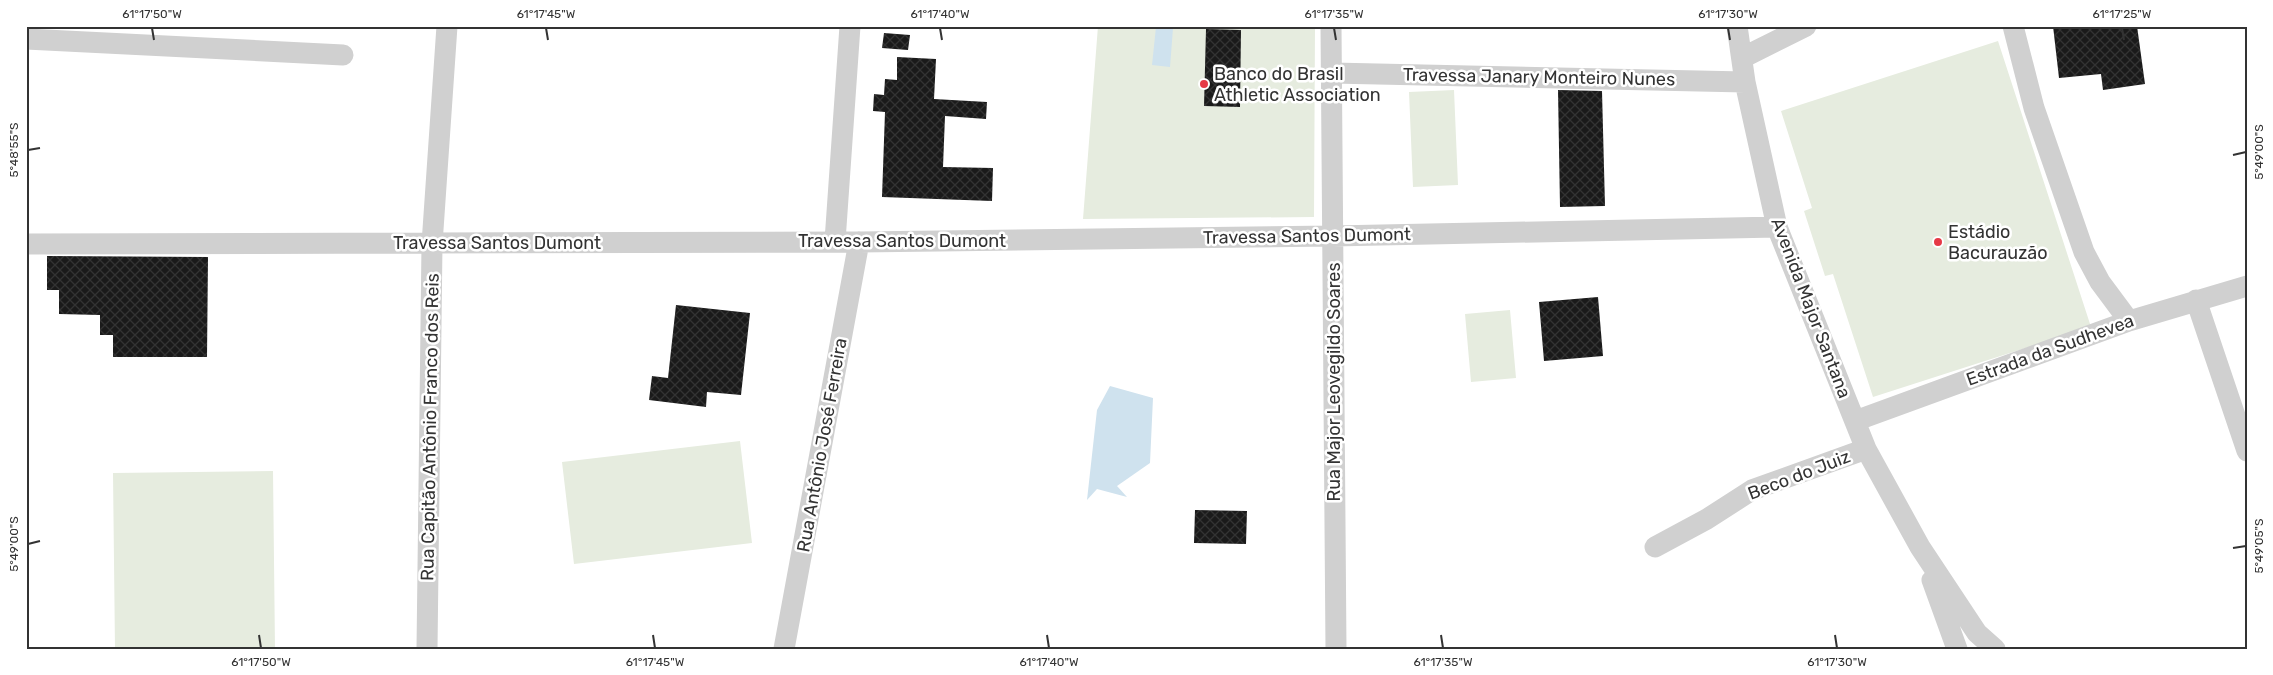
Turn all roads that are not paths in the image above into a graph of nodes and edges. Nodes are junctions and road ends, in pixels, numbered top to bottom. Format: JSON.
{"nodes":[{"id":1,"x":447,"y":26,"type":"edge"},
{"id":2,"x":850,"y":26,"type":"edge"},
{"id":3,"x":1331,"y":26,"type":"edge"},
{"id":4,"x":1737,"y":26,"type":"edge"},
{"id":5,"x":1806,"y":26,"type":"edge"},
{"id":6,"x":2013,"y":26,"type":"edge"},
{"id":7,"x":26,"y":39,"type":"edge"},
{"id":8,"x":344,"y":55,"type":"dead end"},
{"id":9,"x":1742,"y":58,"type":"junction"},
{"id":10,"x":1332,"y":73,"type":"junction"},
{"id":11,"x":1746,"y":82,"type":"junction"},
{"id":12,"x":1777,"y":227,"type":"junction"},
{"id":13,"x":1334,"y":236,"type":"junction"},
{"id":14,"x":835,"y":241,"type":"junction"},
{"id":15,"x":859,"y":242,"type":"junction"},
{"id":16,"x":26,"y":244,"type":"edge"},
{"id":17,"x":432,"y":244,"type":"junction"},
{"id":18,"x":2247,"y":286,"type":"edge"},
{"id":19,"x":2196,"y":300,"type":"junction"},
{"id":20,"x":2129,"y":321,"type":"junction"},
{"id":21,"x":1855,"y":420,"type":"junction"},
{"id":22,"x":1866,"y":449,"type":"junction"},
{"id":23,"x":2247,"y":451,"type":"edge"},
{"id":24,"x":1655,"y":546,"type":"dead end"},
{"id":25,"x":1920,"y":547,"type":"junction"},
{"id":26,"x":427,"y":649,"type":"edge"},
{"id":27,"x":784,"y":649,"type":"edge"},
{"id":28,"x":1336,"y":649,"type":"edge"},
{"id":29,"x":1957,"y":649,"type":"edge"},
{"id":30,"x":1995,"y":649,"type":"edge"}],
"edges":[{"from":1,"to":17,"type":"street","name":"Rua Capitão Antônio Franco dos Reis"},
{"from":2,"to":14,"type":"street"},
{"from":3,"to":10,"type":"street","name":"Rua Major Leovegildo Soares"},
{"from":4,"to":9,"type":"street","name":"Avenida Major Santana"},
{"from":5,"to":9,"type":"street"},
{"from":6,"to":20,"type":"street"},
{"from":7,"to":8,"type":"street"},
{"from":9,"to":11,"type":"street","name":"Avenida Major Santana"},
{"from":10,"to":11,"type":"street","name":"Travessa Janary Monteiro Nunes"},
{"from":10,"to":13,"type":"street","name":"Rua Major Leovegildo Soares"},
{"from":11,"to":12,"type":"street","name":"Avenida Major Santana"},
{"from":12,"to":13,"type":"street","name":"Travessa Santos Dumont"},
{"from":12,"to":21,"type":"street","name":"Avenida Major Santana"},
{"from":13,"to":15,"type":"street","name":"Travessa Santos Dumont"},
{"from":13,"to":28,"type":"street","name":"Rua Major Leovegildo Soares"},
{"from":14,"to":15,"type":"street","name":"Travessa Santos Dumont"},
{"from":14,"to":17,"type":"street","name":"Travessa Santos Dumont"},
{"from":15,"to":27,"type":"street","name":"Rua Antônio José Ferreira"},
{"from":16,"to":17,"type":"street","name":"Travessa Santos Dumont"},
{"from":17,"to":26,"type":"street","name":"Rua Capitão Antônio Franco dos Reis"},
{"from":18,"to":19,"type":"street","name":"Estrada da Sudhevea"},
{"from":19,"to":20,"type":"street","name":"Estrada da Sudhevea"},
{"from":19,"to":23,"type":"street"},
{"from":20,"to":21,"type":"street","name":"Estrada da Sudhevea"},
{"from":21,"to":22,"type":"street","name":"Avenida Major Santana"},
{"from":22,"to":24,"type":"street","name":"Beco do Juiz"},
{"from":22,"to":25,"type":"street","name":"Avenida Major Santana"},
{"from":25,"to":29,"type":"street","name":"Avenida Major Santana"},
{"from":25,"to":30,"type":"street","name":"Avenida Major Santana"}]}
